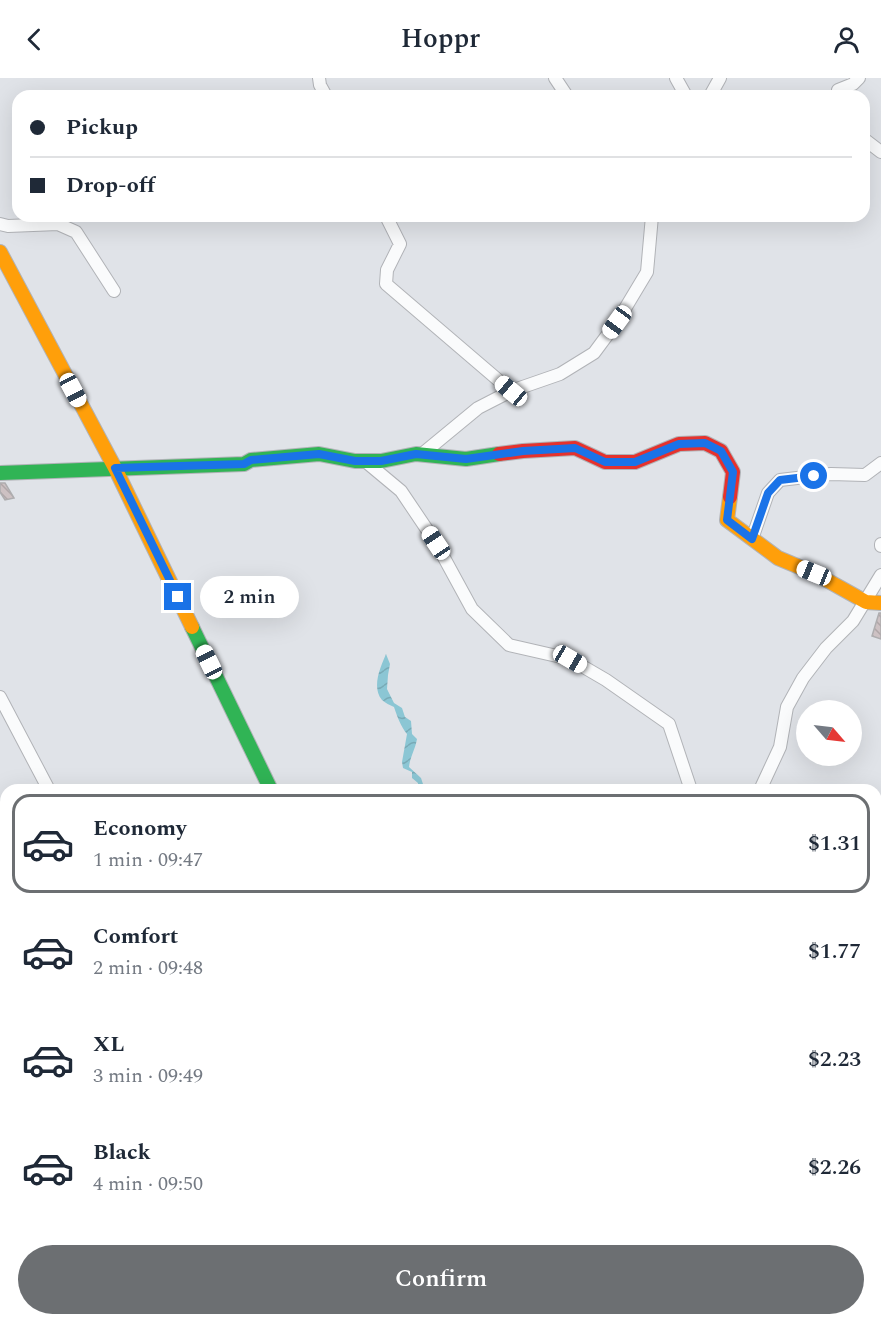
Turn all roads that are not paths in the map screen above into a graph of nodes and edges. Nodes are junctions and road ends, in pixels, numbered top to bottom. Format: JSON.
{"nodes":[{"id":1,"x":859,"y":78,"type":"edge"},
{"id":2,"x":843,"y":90,"type":"edge"},
{"id":3,"x":389,"y":222,"type":"edge"},
{"id":4,"x":651,"y":222,"type":"edge"},
{"id":5,"x":0,"y":224,"type":"edge"},
{"id":6,"x":0,"y":252,"type":"edge"},
{"id":7,"x":114,"y":291,"type":"dead end"},
{"id":8,"x":511,"y":391,"type":"junction"},
{"id":9,"x":422,"y":454,"type":"junction"},
{"id":10,"x":365,"y":461,"type":"junction"},
{"id":11,"x":881,"y":464,"type":"edge"},
{"id":12,"x":115,"y":468,"type":"junction"},
{"id":13,"x":0,"y":472,"type":"edge"},
{"id":14,"x":752,"y":539,"type":"junction"},
{"id":15,"x":881,"y":575,"type":"edge"},
{"id":16,"x":866,"y":602,"type":"junction"},
{"id":17,"x":881,"y":603,"type":"edge"},
{"id":18,"x":0,"y":697,"type":"edge"},
{"id":19,"x":46,"y":784,"type":"edge"},
{"id":20,"x":268,"y":784,"type":"edge"},
{"id":21,"x":689,"y":784,"type":"edge"},
{"id":22,"x":763,"y":784,"type":"edge"}],
"edges":[{"from":1,"to":2,"type":"street"},
{"from":3,"to":8,"type":"street"},
{"from":4,"to":8,"type":"street"},
{"from":5,"to":7,"type":"street"},
{"from":6,"to":12,"type":"street"},
{"from":8,"to":9,"type":"street"},
{"from":9,"to":10,"type":"street"},
{"from":9,"to":14,"type":"street"},
{"from":10,"to":12,"type":"street"},
{"from":10,"to":21,"type":"street"},
{"from":11,"to":14,"type":"street"},
{"from":12,"to":13,"type":"street"},
{"from":12,"to":20,"type":"street"},
{"from":14,"to":16,"type":"street"},
{"from":15,"to":16,"type":"street"},
{"from":16,"to":17,"type":"street"},
{"from":16,"to":22,"type":"street"},
{"from":18,"to":19,"type":"street"}]}
